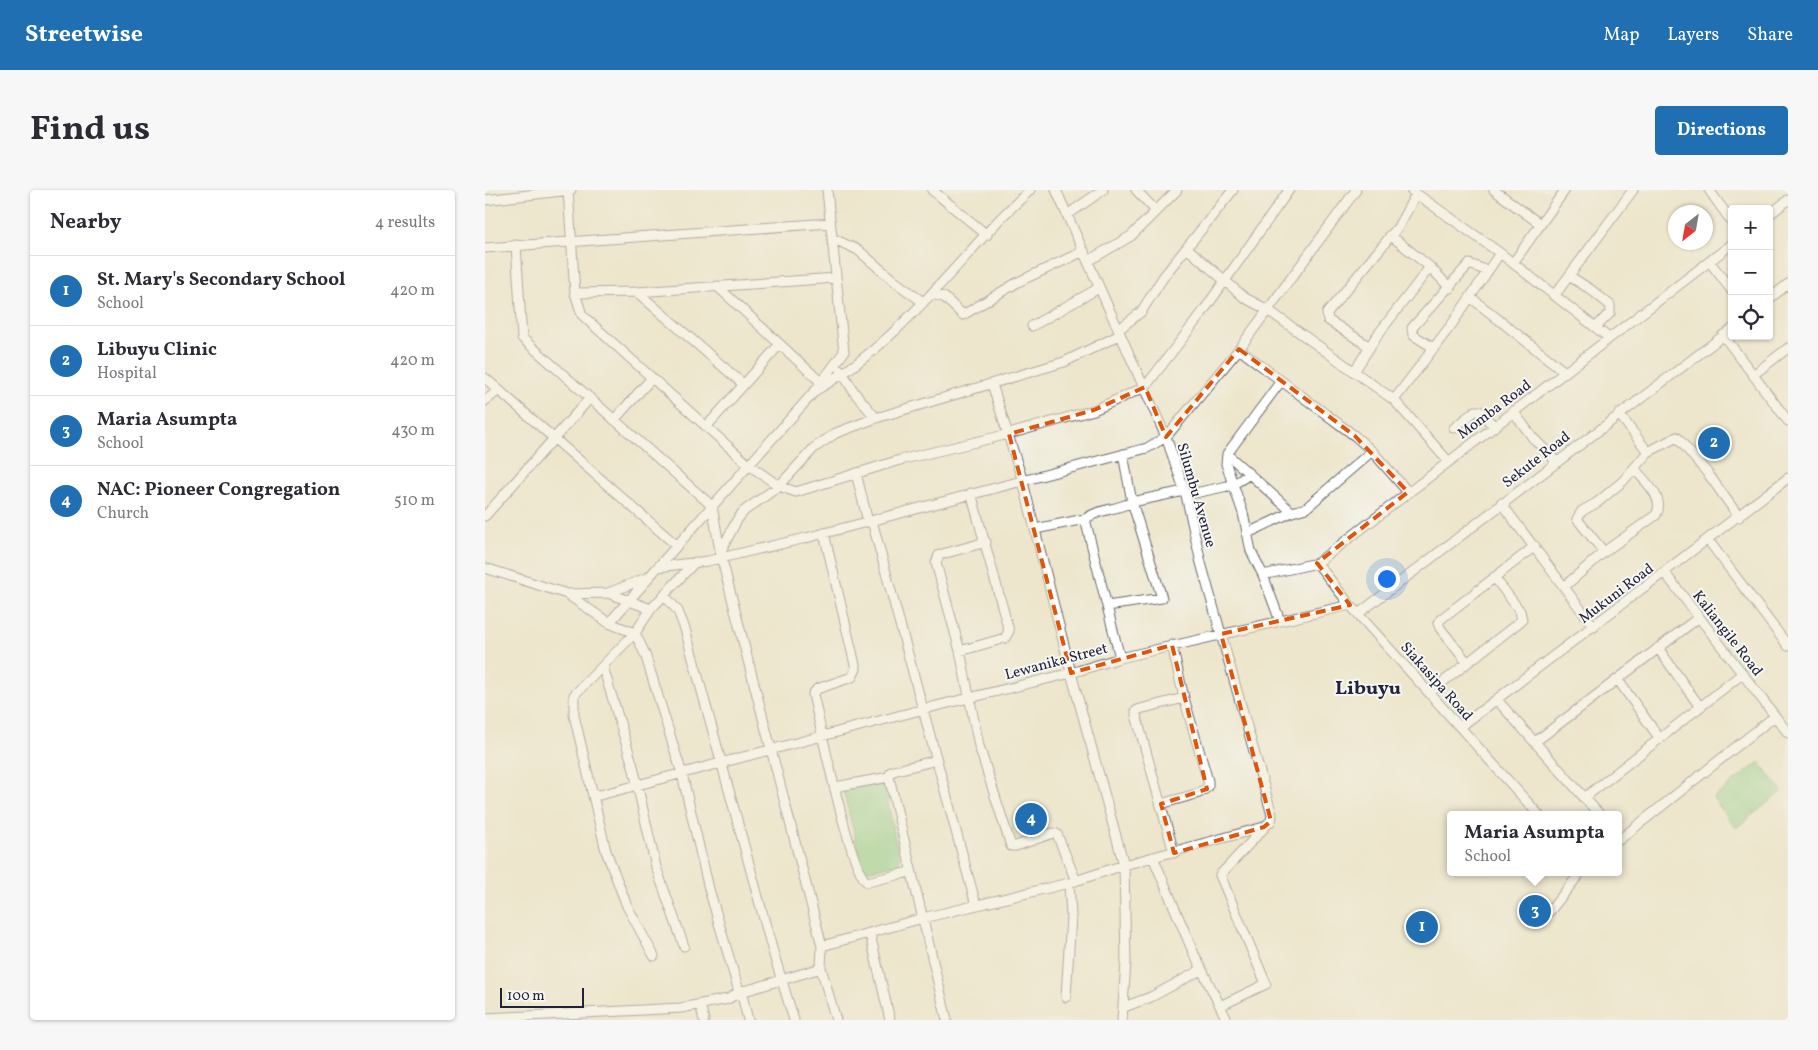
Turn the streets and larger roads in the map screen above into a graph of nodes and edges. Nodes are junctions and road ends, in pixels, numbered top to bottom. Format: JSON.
{"nodes":[{"id":1,"x":569,"y":190,"type":"edge"},
{"id":2,"x":827,"y":190,"type":"edge"},
{"id":3,"x":932,"y":190,"type":"edge"},
{"id":4,"x":1030,"y":190,"type":"edge"},
{"id":5,"x":1056,"y":190,"type":"edge"},
{"id":6,"x":1103,"y":190,"type":"edge"},
{"id":7,"x":1136,"y":190,"type":"edge"},
{"id":8,"x":1177,"y":190,"type":"edge"},
{"id":9,"x":1233,"y":190,"type":"edge"},
{"id":10,"x":1289,"y":190,"type":"edge"},
{"id":11,"x":1355,"y":190,"type":"edge"},
{"id":12,"x":1494,"y":190,"type":"edge"},
{"id":13,"x":1565,"y":190,"type":"edge"},
{"id":14,"x":1633,"y":190,"type":"edge"},
{"id":15,"x":1709,"y":190,"type":"edge"},
{"id":16,"x":1413,"y":192,"type":"edge"},
{"id":17,"x":485,"y":200,"type":"edge"},
{"id":18,"x":1788,"y":200,"type":"edge"},
{"id":19,"x":1156,"y":211,"type":"junction"},
{"id":20,"x":1773,"y":212,"type":"edge"},
{"id":21,"x":1067,"y":215,"type":"junction"},
{"id":22,"x":1728,"y":216,"type":"edge"},
{"id":23,"x":830,"y":223,"type":"junction"},
{"id":24,"x":1540,"y":224,"type":"junction"},
{"id":25,"x":987,"y":235,"type":"junction"},
{"id":26,"x":1390,"y":235,"type":"junction"},
{"id":27,"x":834,"y":239,"type":"junction"},
{"id":28,"x":571,"y":242,"type":"junction"},
{"id":29,"x":516,"y":245,"type":"junction"},
{"id":30,"x":1728,"y":247,"type":"edge"},
{"id":31,"x":485,"y":248,"type":"edge"},
{"id":32,"x":1188,"y":249,"type":"junction"},
{"id":33,"x":1084,"y":251,"type":"junction"},
{"id":34,"x":1500,"y":254,"type":"junction"},
{"id":35,"x":1088,"y":260,"type":"junction"},
{"id":36,"x":1710,"y":262,"type":"junction"},
{"id":37,"x":1513,"y":263,"type":"junction"},
{"id":38,"x":1430,"y":267,"type":"junction"},
{"id":39,"x":1488,"y":271,"type":"junction"},
{"id":40,"x":1569,"y":276,"type":"junction"},
{"id":41,"x":837,"y":278,"type":"junction"},
{"id":42,"x":1224,"y":280,"type":"junction"},
{"id":43,"x":1788,"y":284,"type":"edge"},
{"id":44,"x":717,"y":286,"type":"junction"},
{"id":45,"x":1728,"y":286,"type":"edge"},
{"id":46,"x":1099,"y":288,"type":"junction"},
{"id":47,"x":1450,"y":288,"type":"junction"},
{"id":48,"x":637,"y":292,"type":"junction"},
{"id":49,"x":575,"y":294,"type":"junction"},
{"id":50,"x":931,"y":294,"type":"junction"},
{"id":51,"x":1554,"y":296,"type":"junction"},
{"id":52,"x":1773,"y":296,"type":"edge"},
{"id":53,"x":1470,"y":297,"type":"junction"},
{"id":54,"x":923,"y":302,"type":"junction"},
{"id":55,"x":1268,"y":310,"type":"junction"},
{"id":56,"x":1032,"y":326,"type":"dead end"},
{"id":57,"x":1596,"y":327,"type":"junction"},
{"id":58,"x":1119,"y":332,"type":"junction"},
{"id":59,"x":1728,"y":332,"type":"edge"},
{"id":60,"x":1723,"y":335,"type":"junction"},
{"id":61,"x":1609,"y":338,"type":"junction"},
{"id":62,"x":779,"y":344,"type":"junction"},
{"id":63,"x":1370,"y":347,"type":"junction"},
{"id":64,"x":1434,"y":348,"type":"junction"},
{"id":65,"x":1788,"y":348,"type":"edge"},
{"id":66,"x":1239,"y":349,"type":"junction"},
{"id":67,"x":837,"y":363,"type":"junction"},
{"id":68,"x":1354,"y":372,"type":"junction"},
{"id":69,"x":1565,"y":372,"type":"junction"},
{"id":70,"x":844,"y":374,"type":"junction"},
{"id":71,"x":1753,"y":375,"type":"junction"},
{"id":72,"x":485,"y":378,"type":"edge"},
{"id":73,"x":651,"y":378,"type":"junction"},
{"id":74,"x":1281,"y":381,"type":"junction"},
{"id":75,"x":743,"y":384,"type":"junction"},
{"id":76,"x":823,"y":384,"type":"junction"},
{"id":77,"x":991,"y":384,"type":"junction"},
{"id":78,"x":1145,"y":387,"type":"junction"},
{"id":79,"x":499,"y":390,"type":"junction"},
{"id":80,"x":590,"y":398,"type":"junction"},
{"id":81,"x":1394,"y":400,"type":"junction"},
{"id":82,"x":485,"y":401,"type":"edge"},
{"id":83,"x":1513,"y":411,"type":"junction"},
{"id":84,"x":1619,"y":414,"type":"junction"},
{"id":85,"x":876,"y":418,"type":"junction"},
{"id":86,"x":614,"y":420,"type":"junction"},
{"id":87,"x":1788,"y":421,"type":"edge"},
{"id":88,"x":707,"y":426,"type":"junction"},
{"id":89,"x":1494,"y":426,"type":"junction"},
{"id":90,"x":1454,"y":428,"type":"dead end"},
{"id":91,"x":1009,"y":434,"type":"junction"},
{"id":92,"x":1166,"y":437,"type":"junction"},
{"id":93,"x":555,"y":439,"type":"junction"},
{"id":94,"x":1372,"y":451,"type":"junction"},
{"id":95,"x":1648,"y":452,"type":"junction"},
{"id":96,"x":1123,"y":454,"type":"junction"},
{"id":97,"x":1227,"y":454,"type":"junction"},
{"id":98,"x":1448,"y":461,"type":"junction"},
{"id":99,"x":1556,"y":461,"type":"junction"},
{"id":100,"x":749,"y":465,"type":"junction"},
{"id":101,"x":1634,"y":468,"type":"junction"},
{"id":102,"x":856,"y":473,"type":"junction"},
{"id":103,"x":1249,"y":474,"type":"junction"},
{"id":104,"x":1788,"y":478,"type":"edge"},
{"id":105,"x":1023,"y":482,"type":"junction"},
{"id":106,"x":1232,"y":484,"type":"junction"},
{"id":107,"x":779,"y":486,"type":"junction"},
{"id":108,"x":1408,"y":492,"type":"junction"},
{"id":109,"x":971,"y":493,"type":"junction"},
{"id":110,"x":1185,"y":493,"type":"junction"},
{"id":111,"x":1132,"y":502,"type":"junction"},
{"id":112,"x":1501,"y":503,"type":"junction"},
{"id":113,"x":712,"y":506,"type":"junction"},
{"id":114,"x":1292,"y":512,"type":"junction"},
{"id":115,"x":485,"y":516,"type":"edge"},
{"id":116,"x":1739,"y":517,"type":"junction"},
{"id":117,"x":1085,"y":519,"type":"junction"},
{"id":118,"x":870,"y":522,"type":"junction"},
{"id":119,"x":1035,"y":529,"type":"junction"},
{"id":120,"x":824,"y":533,"type":"junction"},
{"id":121,"x":1248,"y":533,"type":"junction"},
{"id":122,"x":1708,"y":540,"type":"junction"},
{"id":123,"x":986,"y":542,"type":"junction"},
{"id":124,"x":676,"y":545,"type":"junction"},
{"id":125,"x":1535,"y":546,"type":"junction"},
{"id":126,"x":1604,"y":552,"type":"junction"},
{"id":127,"x":721,"y":553,"type":"junction"},
{"id":128,"x":695,"y":562,"type":"junction"},
{"id":129,"x":1317,"y":563,"type":"junction"},
{"id":130,"x":658,"y":567,"type":"junction"},
{"id":131,"x":485,"y":568,"type":"edge"},
{"id":132,"x":1665,"y":573,"type":"junction"},
{"id":133,"x":1263,"y":575,"type":"junction"},
{"id":134,"x":649,"y":577,"type":"junction"},
{"id":135,"x":1494,"y":578,"type":"junction"},
{"id":136,"x":1565,"y":586,"type":"junction"},
{"id":137,"x":608,"y":593,"type":"junction"},
{"id":138,"x":567,"y":594,"type":"junction"},
{"id":139,"x":664,"y":595,"type":"junction"},
{"id":140,"x":627,"y":601,"type":"junction"},
{"id":141,"x":1350,"y":605,"type":"junction"},
{"id":142,"x":1107,"y":606,"type":"junction"},
{"id":143,"x":651,"y":610,"type":"junction"},
{"id":144,"x":1358,"y":614,"type":"junction"},
{"id":145,"x":1698,"y":618,"type":"junction"},
{"id":146,"x":1280,"y":621,"type":"junction"},
{"id":147,"x":609,"y":623,"type":"junction"},
{"id":148,"x":1594,"y":627,"type":"junction"},
{"id":149,"x":635,"y":633,"type":"junction"},
{"id":150,"x":1221,"y":634,"type":"junction"},
{"id":151,"x":1172,"y":645,"type":"junction"},
{"id":152,"x":1788,"y":646,"type":"edge"},
{"id":153,"x":1657,"y":648,"type":"junction"},
{"id":154,"x":960,"y":652,"type":"junction"},
{"id":155,"x":1120,"y":658,"type":"junction"},
{"id":156,"x":1466,"y":661,"type":"junction"},
{"id":157,"x":603,"y":667,"type":"junction"},
{"id":158,"x":1071,"y":672,"type":"junction"},
{"id":159,"x":1742,"y":674,"type":"junction"},
{"id":160,"x":1618,"y":680,"type":"junction"},
{"id":161,"x":1429,"y":693,"type":"junction"},
{"id":162,"x":970,"y":698,"type":"junction"},
{"id":163,"x":1184,"y":698,"type":"junction"},
{"id":164,"x":1497,"y":700,"type":"junction"},
{"id":165,"x":1700,"y":707,"type":"junction"},
{"id":166,"x":923,"y":709,"type":"junction"},
{"id":167,"x":1775,"y":716,"type":"junction"},
{"id":168,"x":1785,"y":722,"type":"edge"},
{"id":169,"x":1460,"y":727,"type":"junction"},
{"id":170,"x":1788,"y":733,"type":"edge"},
{"id":171,"x":822,"y":737,"type":"junction"},
{"id":172,"x":1660,"y":739,"type":"junction"},
{"id":173,"x":1535,"y":742,"type":"junction"},
{"id":174,"x":771,"y":750,"type":"junction"},
{"id":175,"x":937,"y":760,"type":"junction"},
{"id":176,"x":723,"y":762,"type":"junction"},
{"id":177,"x":682,"y":774,"type":"junction"},
{"id":178,"x":889,"y":777,"type":"junction"},
{"id":179,"x":638,"y":784,"type":"junction"},
{"id":180,"x":835,"y":787,"type":"junction"},
{"id":181,"x":593,"y":794,"type":"junction"},
{"id":182,"x":1584,"y":798,"type":"junction"},
{"id":183,"x":1161,"y":804,"type":"junction"},
{"id":184,"x":1535,"y":811,"type":"edge"},
{"id":185,"x":1596,"y":811,"type":"edge"},
{"id":186,"x":1268,"y":824,"type":"junction"},
{"id":187,"x":1622,"y":836,"type":"edge"},
{"id":188,"x":1174,"y":853,"type":"junction"},
{"id":189,"x":1153,"y":857,"type":"junction"},
{"id":190,"x":1124,"y":865,"type":"junction"},
{"id":191,"x":910,"y":872,"type":"junction"},
{"id":192,"x":1578,"y":876,"type":"edge"},
{"id":193,"x":1072,"y":882,"type":"junction"},
{"id":194,"x":977,"y":906,"type":"junction"},
{"id":195,"x":1550,"y":911,"type":"dead end"},
{"id":196,"x":923,"y":918,"type":"junction"},
{"id":197,"x":870,"y":934,"type":"junction"},
{"id":198,"x":684,"y":946,"type":"dead end"},
{"id":199,"x":822,"y":946,"type":"junction"},
{"id":200,"x":655,"y":956,"type":"dead end"},
{"id":201,"x":821,"y":968,"type":"junction"},
{"id":202,"x":1201,"y":970,"type":"junction"},
{"id":203,"x":782,"y":979,"type":"junction"},
{"id":204,"x":741,"y":991,"type":"junction"},
{"id":205,"x":1066,"y":997,"type":"dead end"},
{"id":206,"x":700,"y":1004,"type":"junction"},
{"id":207,"x":1220,"y":1006,"type":"junction"},
{"id":208,"x":1124,"y":1007,"type":"junction"},
{"id":209,"x":485,"y":1018,"type":"edge"},
{"id":210,"x":704,"y":1020,"type":"edge"},
{"id":211,"x":748,"y":1020,"type":"edge"},
{"id":212,"x":794,"y":1020,"type":"edge"},
{"id":213,"x":836,"y":1020,"type":"edge"},
{"id":214,"x":890,"y":1020,"type":"edge"},
{"id":215,"x":947,"y":1020,"type":"edge"},
{"id":216,"x":1122,"y":1020,"type":"edge"},
{"id":217,"x":1227,"y":1020,"type":"edge"}],
"edges":[{"from":1,"to":17,"type":"street"},
{"from":1,"to":28,"type":"street"},
{"from":2,"to":23,"type":"street"},
{"from":3,"to":25,"type":"street"},
{"from":4,"to":25,"type":"street"},
{"from":5,"to":21,"type":"street","name":"Silumbu Avenue"},
{"from":6,"to":21,"type":"street"},
{"from":7,"to":19,"type":"street"},
{"from":8,"to":19,"type":"street"},
{"from":9,"to":32,"type":"street"},
{"from":10,"to":42,"type":"street"},
{"from":11,"to":55,"type":"street"},
{"from":12,"to":24,"type":"street"},
{"from":13,"to":24,"type":"street"},
{"from":14,"to":40,"type":"street"},
{"from":15,"to":22,"type":"street"},
{"from":16,"to":26,"type":"street"},
{"from":16,"to":34,"type":"street"},
{"from":18,"to":20,"type":"street"},
{"from":19,"to":35,"type":"street"},
{"from":21,"to":33,"type":"street","name":"Silumbu Avenue"},
{"from":23,"to":27,"type":"street"},
{"from":23,"to":28,"type":"street"},
{"from":24,"to":37,"type":"street"},
{"from":25,"to":50,"type":"street"},
{"from":26,"to":38,"type":"street"},
{"from":26,"to":63,"type":"street"},
{"from":27,"to":41,"type":"street"},
{"from":27,"to":54,"type":"street"},
{"from":28,"to":29,"type":"street"},
{"from":28,"to":49,"type":"street"},
{"from":29,"to":31,"type":"street"},
{"from":29,"to":80,"type":"street"},
{"from":30,"to":36,"type":"street","name":"Momba Road"},
{"from":32,"to":42,"type":"street"},
{"from":32,"to":58,"type":"street"},
{"from":33,"to":35,"type":"street","name":"Silumbu Avenue"},
{"from":33,"to":50,"type":"street"},
{"from":34,"to":37,"type":"street"},
{"from":34,"to":39,"type":"street"},
{"from":35,"to":46,"type":"street","name":"Silumbu Avenue"},
{"from":36,"to":45,"type":"street"},
{"from":36,"to":61,"type":"street","name":"Momba Road"},
{"from":37,"to":51,"type":"street"},
{"from":38,"to":47,"type":"street"},
{"from":38,"to":63,"type":"street"},
{"from":39,"to":47,"type":"street"},
{"from":39,"to":53,"type":"street"},
{"from":40,"to":51,"type":"street"},
{"from":40,"to":57,"type":"street"},
{"from":41,"to":44,"type":"street"},
{"from":41,"to":67,"type":"street"},
{"from":42,"to":55,"type":"street"},
{"from":42,"to":78,"type":"street"},
{"from":43,"to":52,"type":"street"},
{"from":44,"to":48,"type":"street"},
{"from":44,"to":62,"type":"street"},
{"from":46,"to":56,"type":"street"},
{"from":46,"to":58,"type":"street","name":"Silumbu Avenue"},
{"from":47,"to":64,"type":"street"},
{"from":48,"to":49,"type":"street"},
{"from":48,"to":75,"type":"street"},
{"from":49,"to":73,"type":"street"},
{"from":50,"to":54,"type":"street"},
{"from":51,"to":57,"type":"street"},
{"from":53,"to":64,"type":"street"},
{"from":53,"to":69,"type":"street"},
{"from":54,"to":70,"type":"street"},
{"from":55,"to":66,"type":"street"},
{"from":55,"to":68,"type":"street"},
{"from":57,"to":61,"type":"street"},
{"from":58,"to":77,"type":"street"},
{"from":58,"to":78,"type":"street","name":"Silumbu Avenue"},
{"from":59,"to":60,"type":"street","name":"Sekute Road"},
{"from":60,"to":71,"type":"street"},
{"from":60,"to":84,"type":"street","name":"Sekute Road"},
{"from":61,"to":69,"type":"street","name":"Momba Road"},
{"from":62,"to":75,"type":"street"},
{"from":62,"to":76,"type":"street"},
{"from":63,"to":68,"type":"street"},
{"from":64,"to":81,"type":"street"},
{"from":65,"to":71,"type":"street"},
{"from":66,"to":74,"type":"street"},
{"from":66,"to":92,"type":"street"},
{"from":67,"to":70,"type":"street"},
{"from":67,"to":76,"type":"street"},
{"from":68,"to":81,"type":"street"},
{"from":69,"to":83,"type":"street","name":"Momba Road"},
{"from":70,"to":76,"type":"street"},
{"from":70,"to":85,"type":"street"},
{"from":71,"to":87,"type":"street"},
{"from":72,"to":79,"type":"street"},
{"from":73,"to":86,"type":"street"},
{"from":73,"to":88,"type":"street"},
{"from":74,"to":94,"type":"street"},
{"from":74,"to":97,"type":"street"},
{"from":75,"to":88,"type":"street"},
{"from":76,"to":100,"type":"street"},
{"from":77,"to":85,"type":"street"},
{"from":77,"to":91,"type":"street"},
{"from":78,"to":91,"type":"street"},
{"from":78,"to":92,"type":"street","name":"Silumbu Avenue"},
{"from":79,"to":82,"type":"street"},
{"from":79,"to":93,"type":"street"},
{"from":80,"to":86,"type":"street"},
{"from":80,"to":93,"type":"street"},
{"from":81,"to":98,"type":"street"},
{"from":83,"to":89,"type":"street","name":"Momba Road"},
{"from":83,"to":99,"type":"street"},
{"from":84,"to":95,"type":"street"},
{"from":84,"to":99,"type":"street","name":"Sekute Road"},
{"from":85,"to":107,"type":"street"},
{"from":86,"to":113,"type":"street"},
{"from":88,"to":100,"type":"street"},
{"from":89,"to":90,"type":"street"},
{"from":89,"to":98,"type":"street","name":"Momba Road"},
{"from":91,"to":102,"type":"street"},
{"from":91,"to":105,"type":"street"},
{"from":92,"to":96,"type":"street"},
{"from":92,"to":110,"type":"street","name":"Silumbu Avenue"},
{"from":93,"to":115,"type":"street"},
{"from":93,"to":124,"type":"street"},
{"from":94,"to":108,"type":"street"},
{"from":94,"to":114,"type":"street"},
{"from":95,"to":101,"type":"street"},
{"from":95,"to":116,"type":"street"},
{"from":96,"to":105,"type":"street"},
{"from":96,"to":111,"type":"street"},
{"from":97,"to":103,"type":"street"},
{"from":97,"to":106,"type":"street"},
{"from":98,"to":108,"type":"street","name":"Momba Road"},
{"from":99,"to":112,"type":"street","name":"Sekute Road"},
{"from":100,"to":107,"type":"street"},
{"from":100,"to":113,"type":"street"},
{"from":101,"to":126,"type":"street"},
{"from":101,"to":126,"type":"street"},
{"from":102,"to":107,"type":"street"},
{"from":102,"to":118,"type":"street"},
{"from":103,"to":106,"type":"street"},
{"from":103,"to":114,"type":"street"},
{"from":104,"to":116,"type":"street","name":"Mukuni Road"},
{"from":105,"to":109,"type":"street"},
{"from":105,"to":119,"type":"street"},
{"from":106,"to":110,"type":"street"},
{"from":106,"to":121,"type":"street"},
{"from":107,"to":127,"type":"street"},
{"from":108,"to":129,"type":"street","name":"Momba Road"},
{"from":109,"to":118,"type":"street"},
{"from":109,"to":123,"type":"street"},
{"from":110,"to":111,"type":"street"},
{"from":110,"to":150,"type":"street","name":"Silumbu Avenue"},
{"from":111,"to":117,"type":"street"},
{"from":111,"to":142,"type":"street"},
{"from":112,"to":125,"type":"street"},
{"from":112,"to":144,"type":"street","name":"Sekute Road"},
{"from":113,"to":124,"type":"street"},
{"from":113,"to":127,"type":"street"},
{"from":114,"to":121,"type":"street"},
{"from":116,"to":122,"type":"street","name":"Mukuni Road"},
{"from":117,"to":119,"type":"street"},
{"from":117,"to":142,"type":"street"},
{"from":118,"to":120,"type":"street"},
{"from":118,"to":166,"type":"street"},
{"from":119,"to":158,"type":"street"},
{"from":120,"to":127,"type":"street"},
{"from":120,"to":171,"type":"street"},
{"from":121,"to":133,"type":"street"},
{"from":122,"to":132,"type":"street","name":"Mukuni Road"},
{"from":122,"to":152,"type":"street"},
{"from":123,"to":154,"type":"street"},
{"from":123,"to":154,"type":"street"},
{"from":124,"to":130,"type":"street"},
{"from":125,"to":135,"type":"street"},
{"from":125,"to":136,"type":"street"},
{"from":126,"to":136,"type":"street"},
{"from":127,"to":128,"type":"street"},
{"from":127,"to":174,"type":"street"},
{"from":128,"to":130,"type":"street"},
{"from":128,"to":139,"type":"street"},
{"from":129,"to":133,"type":"street","name":"Momba Road"},
{"from":129,"to":141,"type":"street","name":"Siakasipa Road"},
{"from":130,"to":134,"type":"street"},
{"from":131,"to":138,"type":"street"},
{"from":132,"to":145,"type":"street","name":"Kaliangile Road"},
{"from":132,"to":148,"type":"street","name":"Mukuni Road"},
{"from":133,"to":146,"type":"street"},
{"from":134,"to":137,"type":"street"},
{"from":134,"to":140,"type":"street"},
{"from":135,"to":156,"type":"street"},
{"from":135,"to":156,"type":"street"},
{"from":136,"to":148,"type":"street"},
{"from":137,"to":138,"type":"street"},
{"from":137,"to":140,"type":"street"},
{"from":138,"to":147,"type":"street"},
{"from":139,"to":143,"type":"street"},
{"from":139,"to":176,"type":"street"},
{"from":140,"to":143,"type":"street"},
{"from":140,"to":147,"type":"street"},
{"from":141,"to":144,"type":"street","name":"Siakasipa Road"},
{"from":141,"to":146,"type":"street","name":"Lewanika Street"},
{"from":142,"to":155,"type":"street"},
{"from":143,"to":149,"type":"street"},
{"from":144,"to":161,"type":"street","name":"Siakasipa Road"},
{"from":145,"to":153,"type":"street"},
{"from":145,"to":159,"type":"street","name":"Kaliangile Road"},
{"from":146,"to":150,"type":"street","name":"Lewanika Street"},
{"from":147,"to":149,"type":"street"},
{"from":148,"to":164,"type":"street","name":"Mukuni Road"},
{"from":149,"to":157,"type":"street"},
{"from":149,"to":177,"type":"street"},
{"from":150,"to":151,"type":"street","name":"Lewanika Street"},
{"from":150,"to":186,"type":"street","name":"Silumbu Avenue"},
{"from":151,"to":155,"type":"street","name":"Lewanika Street"},
{"from":151,"to":163,"type":"street"},
{"from":153,"to":160,"type":"street"},
{"from":153,"to":165,"type":"street"},
{"from":154,"to":162,"type":"street"},
{"from":155,"to":158,"type":"street","name":"Lewanika Street"},
{"from":156,"to":161,"type":"street"},
{"from":157,"to":179,"type":"street"},
{"from":157,"to":181,"type":"street"},
{"from":158,"to":162,"type":"street","name":"Lewanika Street"},
{"from":158,"to":190,"type":"street"},
{"from":159,"to":165,"type":"street"},
{"from":159,"to":167,"type":"street","name":"Kaliangile Road"},
{"from":160,"to":172,"type":"street"},
{"from":160,"to":173,"type":"street"},
{"from":161,"to":169,"type":"street","name":"Siakasipa Road"},
{"from":162,"to":166,"type":"street","name":"Lewanika Street"},
{"from":162,"to":193,"type":"street"},
{"from":163,"to":183,"type":"street"},
{"from":163,"to":183,"type":"street"},
{"from":164,"to":169,"type":"street","name":"Mukuni Road"},
{"from":164,"to":173,"type":"street"},
{"from":165,"to":172,"type":"street"},
{"from":166,"to":171,"type":"street","name":"Lewanika Street"},
{"from":166,"to":175,"type":"street"},
{"from":167,"to":168,"type":"street","name":"Kaliangile Road"},
{"from":167,"to":187,"type":"street"},
{"from":168,"to":170,"type":"street","name":"Kaliangile Road"},
{"from":169,"to":184,"type":"street","name":"Siakasipa Road"},
{"from":171,"to":174,"type":"street","name":"Lewanika Street"},
{"from":171,"to":180,"type":"street"},
{"from":172,"to":182,"type":"street"},
{"from":173,"to":182,"type":"street"},
{"from":174,"to":176,"type":"street","name":"Lewanika Street"},
{"from":174,"to":199,"type":"street"},
{"from":175,"to":178,"type":"street"},
{"from":175,"to":194,"type":"street"},
{"from":176,"to":177,"type":"street","name":"Lewanika Street"},
{"from":176,"to":203,"type":"street"},
{"from":177,"to":179,"type":"street","name":"Lewanika Street"},
{"from":177,"to":204,"type":"street"},
{"from":178,"to":180,"type":"street"},
{"from":178,"to":191,"type":"street"},
{"from":179,"to":181,"type":"street","name":"Lewanika Street"},
{"from":179,"to":198,"type":"street"},
{"from":180,"to":191,"type":"street"},
{"from":181,"to":200,"type":"street"},
{"from":182,"to":185,"type":"street"},
{"from":183,"to":188,"type":"street"},
{"from":186,"to":188,"type":"street"},
{"from":186,"to":207,"type":"street"},
{"from":188,"to":189,"type":"street"},
{"from":189,"to":190,"type":"street"},
{"from":189,"to":202,"type":"street"},
{"from":190,"to":193,"type":"street"},
{"from":190,"to":208,"type":"street"},
{"from":191,"to":196,"type":"street"},
{"from":192,"to":195,"type":"street"},
{"from":193,"to":194,"type":"street"},
{"from":193,"to":205,"type":"street"},
{"from":194,"to":196,"type":"street"},
{"from":196,"to":197,"type":"street"},
{"from":196,"to":215,"type":"street"},
{"from":197,"to":199,"type":"street"},
{"from":197,"to":214,"type":"street"},
{"from":199,"to":201,"type":"street"},
{"from":201,"to":203,"type":"street"},
{"from":201,"to":213,"type":"street"},
{"from":202,"to":207,"type":"street"},
{"from":202,"to":208,"type":"street"},
{"from":203,"to":204,"type":"street"},
{"from":203,"to":212,"type":"street"},
{"from":204,"to":206,"type":"street"},
{"from":204,"to":211,"type":"street"},
{"from":206,"to":209,"type":"street"},
{"from":206,"to":210,"type":"street"},
{"from":207,"to":217,"type":"street"},
{"from":208,"to":216,"type":"street"}]}
